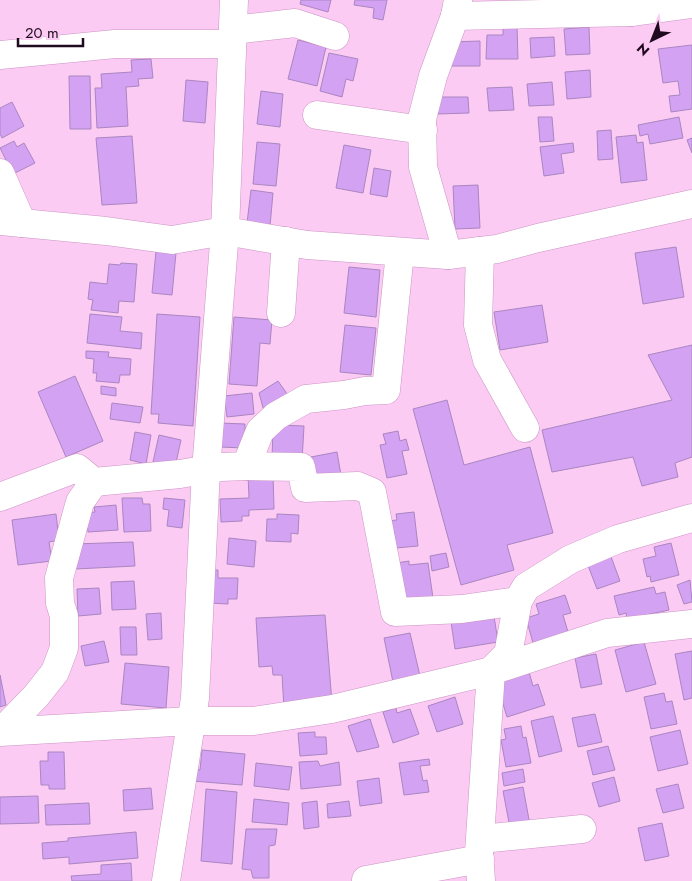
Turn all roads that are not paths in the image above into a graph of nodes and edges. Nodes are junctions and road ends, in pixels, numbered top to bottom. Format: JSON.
{"nodes":[{"id":1,"x":234,"y":0,"type":"edge"},
{"id":2,"x":692,"y":4,"type":"edge"},
{"id":3,"x":630,"y":6,"type":"edge"},
{"id":4,"x":457,"y":8,"type":"edge"},
{"id":5,"x":335,"y":36,"type":"dead end"},
{"id":6,"x":232,"y":37,"type":"junction"},
{"id":7,"x":0,"y":56,"type":"edge"},
{"id":8,"x":317,"y":115,"type":"dead end"},
{"id":9,"x":422,"y":130,"type":"junction"},
{"id":10,"x":0,"y":173,"type":"edge"},
{"id":11,"x":692,"y":204,"type":"edge"},
{"id":12,"x":11,"y":222,"type":"edge"},
{"id":13,"x":225,"y":231,"type":"junction"},
{"id":14,"x":286,"y":241,"type":"junction"},
{"id":15,"x":480,"y":251,"type":"junction"},
{"id":16,"x":400,"y":252,"type":"junction"},
{"id":17,"x":448,"y":255,"type":"junction"},
{"id":18,"x":281,"y":312,"type":"dead end"},
{"id":19,"x":525,"y":428,"type":"dead end"},
{"id":20,"x":246,"y":466,"type":"junction"},
{"id":21,"x":206,"y":470,"type":"junction"},
{"id":22,"x":94,"y":482,"type":"junction"},
{"id":23,"x":0,"y":498,"type":"edge"},
{"id":24,"x":692,"y":518,"type":"edge"},
{"id":25,"x":518,"y":601,"type":"junction"},
{"id":26,"x":692,"y":624,"type":"edge"},
{"id":27,"x":491,"y":671,"type":"junction"},
{"id":28,"x":191,"y":721,"type":"junction"},
{"id":29,"x":1,"y":732,"type":"edge"},
{"id":30,"x":582,"y":829,"type":"dead end"},
{"id":31,"x":480,"y":860,"type":"edge"},
{"id":32,"x":366,"y":880,"type":"edge"},
{"id":33,"x":166,"y":881,"type":"edge"}],
"edges":[{"from":1,"to":6,"type":"street"},
{"from":2,"to":3,"type":"street"},
{"from":3,"to":4,"type":"street"},
{"from":4,"to":9,"type":"street"},
{"from":5,"to":6,"type":"street"},
{"from":6,"to":7,"type":"street"},
{"from":6,"to":13,"type":"street"},
{"from":8,"to":9,"type":"street"},
{"from":9,"to":17,"type":"street"},
{"from":10,"to":12,"type":"street"},
{"from":11,"to":15,"type":"street"},
{"from":12,"to":13,"type":"street"},
{"from":13,"to":14,"type":"street"},
{"from":13,"to":21,"type":"street"},
{"from":14,"to":16,"type":"street"},
{"from":14,"to":18,"type":"street"},
{"from":15,"to":17,"type":"street"},
{"from":15,"to":19,"type":"street"},
{"from":16,"to":17,"type":"street"},
{"from":16,"to":20,"type":"street"},
{"from":20,"to":21,"type":"street"},
{"from":20,"to":25,"type":"street"},
{"from":21,"to":22,"type":"street"},
{"from":21,"to":28,"type":"street"},
{"from":22,"to":23,"type":"street"},
{"from":22,"to":29,"type":"street"},
{"from":24,"to":25,"type":"street"},
{"from":25,"to":27,"type":"street"},
{"from":26,"to":27,"type":"street"},
{"from":27,"to":28,"type":"street"},
{"from":27,"to":31,"type":"street"},
{"from":28,"to":29,"type":"street"},
{"from":28,"to":33,"type":"street"},
{"from":30,"to":31,"type":"street"},
{"from":31,"to":32,"type":"street"}]}
